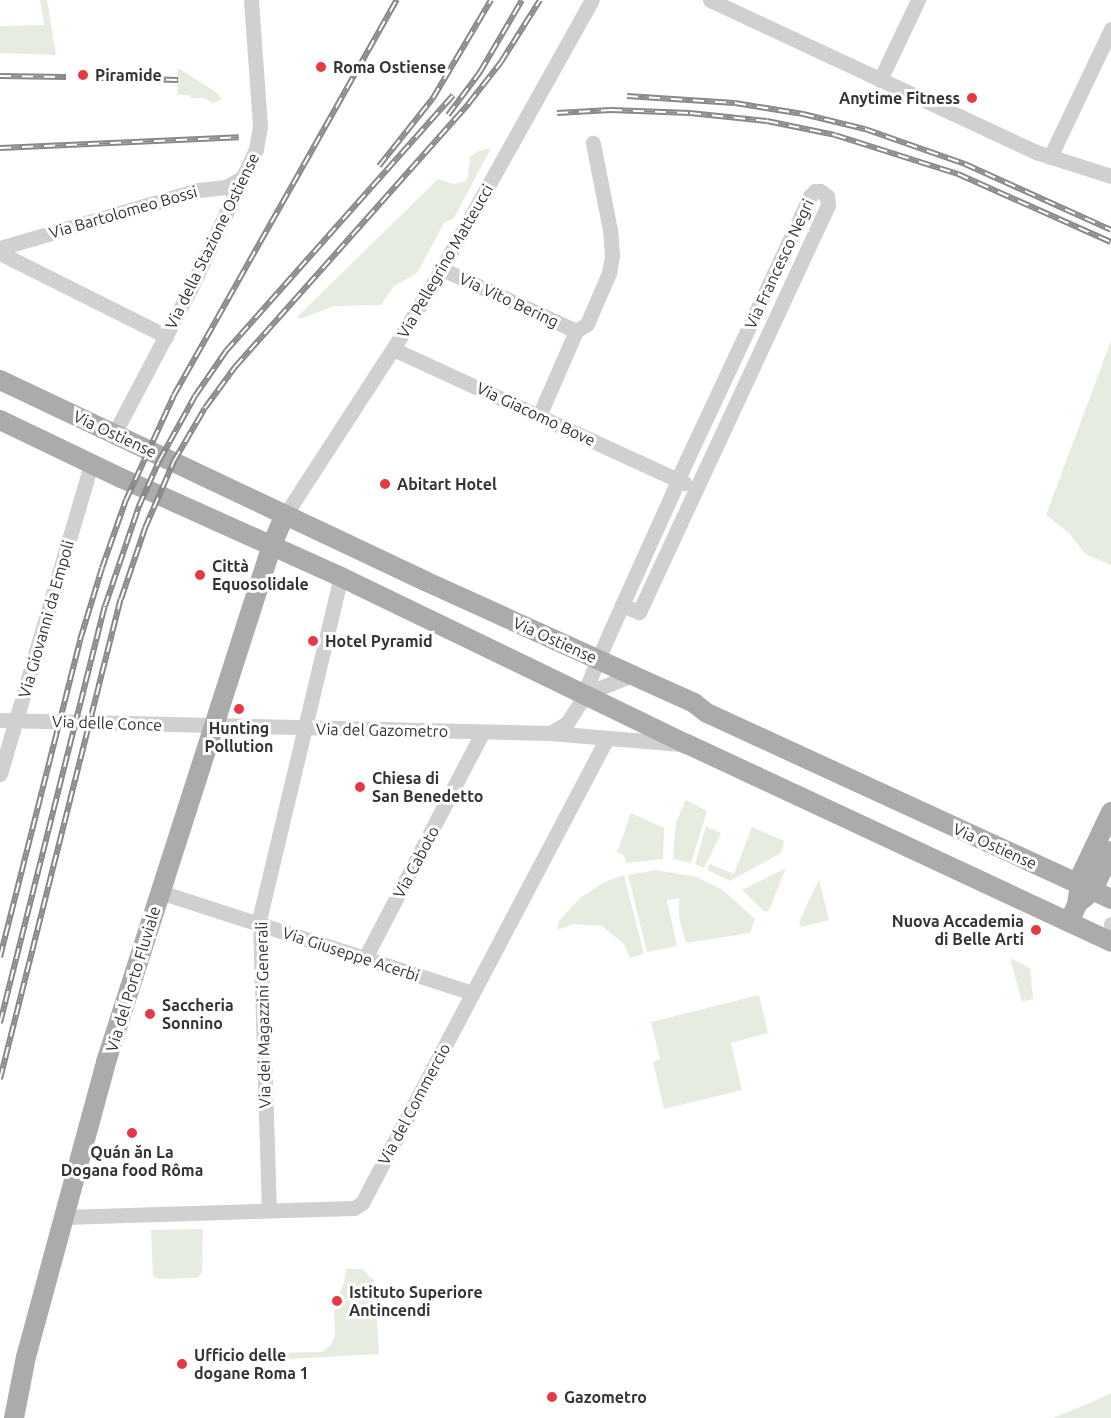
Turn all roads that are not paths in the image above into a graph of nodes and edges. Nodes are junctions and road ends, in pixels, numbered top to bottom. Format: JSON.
{"nodes":[{"id":1,"x":250,"y":0,"type":"edge"},
{"id":2,"x":592,"y":0,"type":"edge"},
{"id":3,"x":710,"y":0,"type":"edge"},
{"id":4,"x":918,"y":0,"type":"edge"},
{"id":5,"x":1111,"y":29,"type":"edge"},
{"id":6,"x":880,"y":80,"type":"junction"},
{"id":7,"x":593,"y":143,"type":"dead end"},
{"id":8,"x":1050,"y":157,"type":"junction"},
{"id":9,"x":1111,"y":176,"type":"edge"},
{"id":10,"x":243,"y":177,"type":"junction"},
{"id":11,"x":0,"y":248,"type":"edge"},
{"id":12,"x":0,"y":253,"type":"edge"},
{"id":13,"x":442,"y":268,"type":"junction"},
{"id":14,"x":576,"y":331,"type":"junction"},
{"id":15,"x":166,"y":336,"type":"junction"},
{"id":16,"x":393,"y":349,"type":"junction"},
{"id":17,"x":0,"y":380,"type":"edge"},
{"id":18,"x":539,"y":416,"type":"junction"},
{"id":19,"x":0,"y":420,"type":"edge"},
{"id":20,"x":114,"y":434,"type":"junction"},
{"id":21,"x":92,"y":464,"type":"junction"},
{"id":22,"x":678,"y":479,"type":"junction"},
{"id":23,"x":696,"y":488,"type":"junction"},
{"id":24,"x":278,"y":530,"type":"junction"},
{"id":25,"x":341,"y":577,"type":"junction"},
{"id":26,"x":622,"y":604,"type":"junction"},
{"id":27,"x":598,"y":659,"type":"junction"},
{"id":28,"x":632,"y":675,"type":"junction"},
{"id":29,"x":604,"y":685,"type":"junction"},
{"id":30,"x":585,"y":694,"type":"junction"},
{"id":31,"x":609,"y":705,"type":"junction"},
{"id":32,"x":0,"y":720,"type":"edge"},
{"id":33,"x":16,"y":721,"type":"junction"},
{"id":34,"x":214,"y":726,"type":"junction"},
{"id":35,"x":305,"y":728,"type":"junction"},
{"id":36,"x":482,"y":733,"type":"junction"},
{"id":37,"x":550,"y":733,"type":"junction"},
{"id":38,"x":606,"y":740,"type":"junction"},
{"id":39,"x":687,"y":744,"type":"junction"},
{"id":40,"x":0,"y":774,"type":"edge"},
{"id":41,"x":1111,"y":812,"type":"edge"},
{"id":42,"x":1111,"y":850,"type":"edge"},
{"id":43,"x":1085,"y":887,"type":"junction"},
{"id":44,"x":160,"y":892,"type":"junction"},
{"id":45,"x":1111,"y":899,"type":"edge"},
{"id":46,"x":1073,"y":914,"type":"junction"},
{"id":47,"x":259,"y":924,"type":"junction"},
{"id":48,"x":1111,"y":924,"type":"edge"},
{"id":49,"x":1111,"y":937,"type":"edge"},
{"id":50,"x":1111,"y":942,"type":"edge"},
{"id":51,"x":365,"y":958,"type":"junction"},
{"id":52,"x":472,"y":993,"type":"junction"},
{"id":53,"x":268,"y":1210,"type":"junction"},
{"id":54,"x":64,"y":1217,"type":"junction"},
{"id":55,"x":18,"y":1415,"type":"edge"}],
"edges":[{"from":1,"to":10,"type":"street","name":"Via della Stazione Ostiense"},
{"from":2,"to":13,"type":"street","name":"Via Pellegrino Matteucci"},
{"from":3,"to":6,"type":"street"},
{"from":4,"to":6,"type":"street"},
{"from":5,"to":8,"type":"street"},
{"from":6,"to":8,"type":"street"},
{"from":7,"to":14,"type":"street"},
{"from":8,"to":9,"type":"street"},
{"from":10,"to":11,"type":"street","name":"Via Bartolomeo Bossi"},
{"from":10,"to":15,"type":"street","name":"Via della Stazione Ostiense"},
{"from":12,"to":15,"type":"street"},
{"from":13,"to":14,"type":"street","name":"Via Vito Bering"},
{"from":13,"to":16,"type":"street","name":"Via Pellegrino Matteucci"},
{"from":14,"to":18,"type":"street"},
{"from":15,"to":20,"type":"street","name":"Via della Stazione Ostiense"},
{"from":16,"to":18,"type":"street","name":"Via Giacomo Bove"},
{"from":16,"to":24,"type":"street","name":"Via Pellegrino Matteucci"},
{"from":17,"to":20,"type":"main road","name":"Via Ostiense"},
{"from":18,"to":22,"type":"street","name":"Via Giacomo Bove"},
{"from":19,"to":21,"type":"main road","name":"Via Ostiense"},
{"from":20,"to":24,"type":"main road","name":"Via Ostiense"},
{"from":21,"to":24,"type":"main road","name":"Via Ostiense"},
{"from":21,"to":33,"type":"street","name":"Via Giovanni da Empoli"},
{"from":22,"to":23,"type":"street"},
{"from":22,"to":23,"type":"street","name":"Via Francesco Negri"},
{"from":22,"to":26,"type":"street","name":"Via Francesco Negri"},
{"from":23,"to":26,"type":"street","name":"Via Francesco Negri"},
{"from":24,"to":25,"type":"main road","name":"Via Ostiense"},
{"from":24,"to":27,"type":"main road","name":"Via Ostiense"},
{"from":24,"to":34,"type":"main road","name":"Via del Porto Fluviale"},
{"from":25,"to":30,"type":"main road","name":"Via Ostiense"},
{"from":25,"to":35,"type":"street","name":"Via dei Magazzini Generali"},
{"from":26,"to":27,"type":"street","name":"Via Francesco Negri"},
{"from":27,"to":28,"type":"main road","name":"Via Ostiense"},
{"from":27,"to":30,"type":"street","name":"Via Francesco Negri"},
{"from":28,"to":29,"type":"street"},
{"from":28,"to":43,"type":"main road","name":"Via Ostiense"},
{"from":29,"to":30,"type":"street"},
{"from":29,"to":31,"type":"street"},
{"from":30,"to":31,"type":"main road","name":"Via Ostiense"},
{"from":30,"to":37,"type":"street","name":"Via Francesco Negri"},
{"from":31,"to":39,"type":"main road","name":"Via Ostiense"},
{"from":32,"to":33,"type":"street","name":"Via delle Conce"},
{"from":33,"to":34,"type":"street","name":"Via delle Conce"},
{"from":33,"to":40,"type":"street","name":"Via Giovanni da Empoli"},
{"from":34,"to":35,"type":"street","name":"Via del Gazometro"},
{"from":34,"to":44,"type":"main road","name":"Via del Porto Fluviale"},
{"from":35,"to":36,"type":"street","name":"Via del Gazometro"},
{"from":35,"to":47,"type":"street","name":"Via dei Magazzini Generali"},
{"from":36,"to":37,"type":"street","name":"Via del Gazometro"},
{"from":36,"to":51,"type":"street","name":"Via Caboto"},
{"from":37,"to":38,"type":"street","name":"Via del Gazometro"},
{"from":38,"to":39,"type":"street","name":"Via del Gazometro"},
{"from":38,"to":52,"type":"street","name":"Via del Commercio"},
{"from":39,"to":46,"type":"main road","name":"Via Ostiense"},
{"from":41,"to":43,"type":"main road"},
{"from":42,"to":43,"type":"main road"},
{"from":43,"to":45,"type":"main road","name":"Via Ostiense"},
{"from":43,"to":46,"type":"main road"},
{"from":44,"to":47,"type":"street","name":"Via Giuseppe Acerbi"},
{"from":44,"to":54,"type":"main road","name":"Via del Porto Fluviale"},
{"from":46,"to":50,"type":"main road","name":"Via Ostiense"},
{"from":47,"to":51,"type":"street","name":"Via Giuseppe Acerbi"},
{"from":47,"to":53,"type":"street","name":"Via dei Magazzini Generali"},
{"from":48,"to":49,"type":"street"},
{"from":51,"to":52,"type":"street","name":"Via Giuseppe Acerbi"},
{"from":52,"to":53,"type":"street","name":"Via del Commercio"},
{"from":53,"to":54,"type":"street","name":"Via del Commercio"},
{"from":54,"to":55,"type":"main road","name":"Via del Porto Fluviale"}]}
